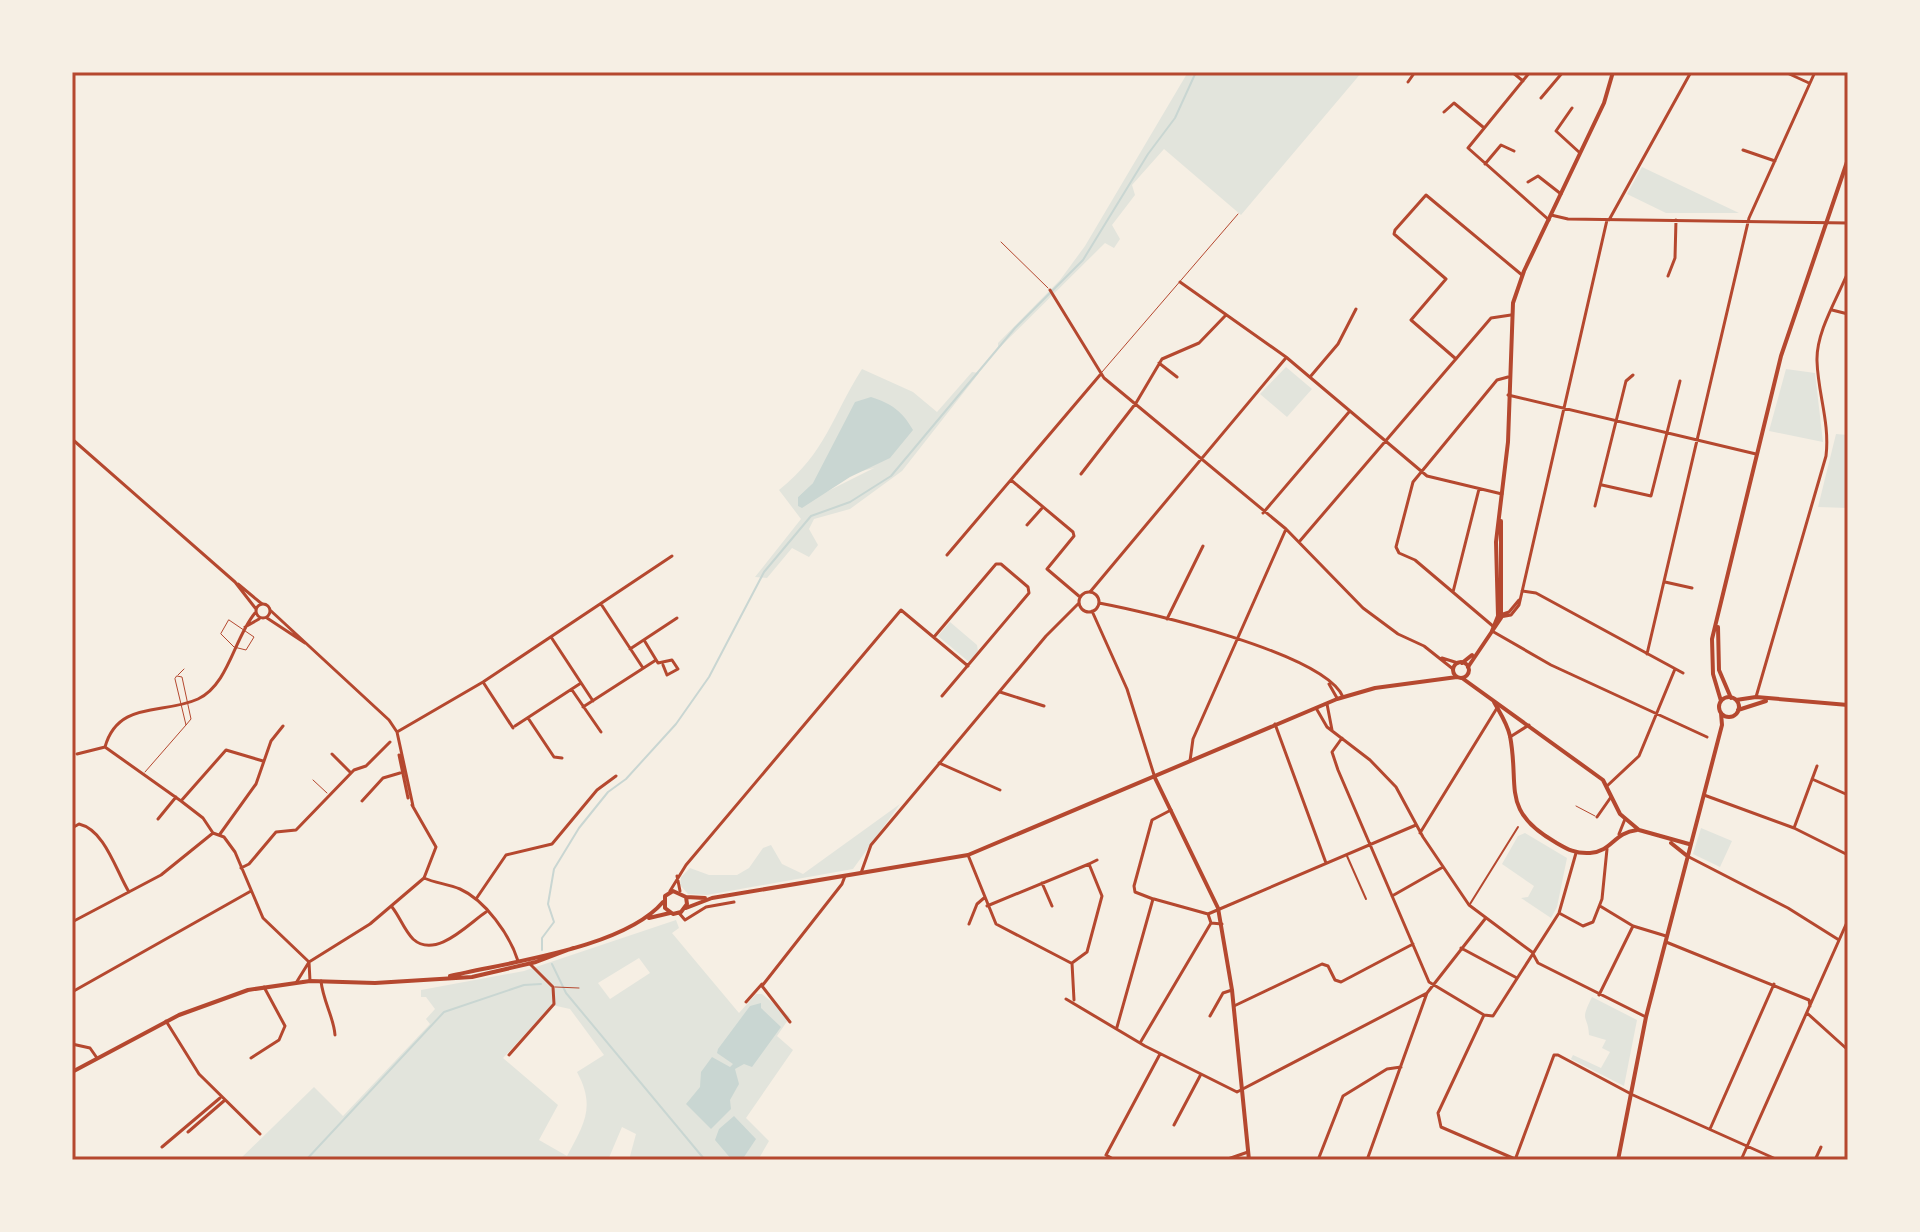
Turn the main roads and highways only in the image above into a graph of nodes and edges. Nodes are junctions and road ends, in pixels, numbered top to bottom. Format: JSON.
{"nodes":[{"id":1,"x":1613,"y":72,"type":"edge"},
{"id":2,"x":1848,"y":159,"type":"edge"},
{"id":3,"x":1718,"y":620,"type":"junction"},
{"id":4,"x":1477,"y":650,"type":"junction"},
{"id":5,"x":1460,"y":663,"type":"junction"},
{"id":6,"x":1453,"y":670,"type":"junction"},
{"id":7,"x":1468,"y":670,"type":"junction"},
{"id":8,"x":1460,"y":678,"type":"junction"},
{"id":9,"x":1433,"y":680,"type":"junction"},
{"id":10,"x":1474,"y":685,"type":"junction"},
{"id":11,"x":1734,"y":699,"type":"junction"},
{"id":12,"x":1493,"y":700,"type":"junction"},
{"id":13,"x":1767,"y":700,"type":"junction"},
{"id":14,"x":1721,"y":701,"type":"junction"},
{"id":15,"x":1848,"y":705,"type":"edge"},
{"id":16,"x":1738,"y":710,"type":"junction"},
{"id":17,"x":1721,"y":713,"type":"junction"},
{"id":18,"x":1731,"y":716,"type":"junction"},
{"id":19,"x":1722,"y":725,"type":"junction"},
{"id":20,"x":1155,"y":778,"type":"junction"},
{"id":21,"x":1639,"y":830,"type":"junction"},
{"id":22,"x":1669,"y":841,"type":"junction"},
{"id":23,"x":1689,"y":844,"type":"junction"},
{"id":24,"x":1686,"y":855,"type":"junction"},
{"id":25,"x":686,"y":897,"type":"junction"},
{"id":26,"x":712,"y":898,"type":"junction"},
{"id":27,"x":663,"y":902,"type":"junction"},
{"id":28,"x":686,"y":908,"type":"junction"},
{"id":29,"x":670,"y":913,"type":"junction"},
{"id":30,"x":647,"y":919,"type":"junction"},
{"id":31,"x":72,"y":1072,"type":"edge"},
{"id":32,"x":1249,"y":1160,"type":"edge"},
{"id":33,"x":1618,"y":1160,"type":"edge"}],
"edges":[{"from":1,"to":4,"type":"main road"},
{"from":2,"to":3,"type":"main road"},
{"from":3,"to":11,"type":"main road"},
{"from":3,"to":14,"type":"main road"},
{"from":4,"to":5,"type":"main road"},
{"from":4,"to":7,"type":"main road"},
{"from":5,"to":6,"type":"main road"},
{"from":5,"to":7,"type":"main road"},
{"from":6,"to":8,"type":"main road"},
{"from":6,"to":9,"type":"main road"},
{"from":7,"to":8,"type":"main road"},
{"from":7,"to":10,"type":"main road"},
{"from":8,"to":9,"type":"main road"},
{"from":8,"to":10,"type":"main road"},
{"from":9,"to":20,"type":"main road"},
{"from":10,"to":12,"type":"main road"},
{"from":11,"to":13,"type":"main road"},
{"from":11,"to":14,"type":"main road"},
{"from":11,"to":16,"type":"main road"},
{"from":12,"to":21,"type":"main road"},
{"from":12,"to":21,"type":"main road"},
{"from":13,"to":15,"type":"main road"},
{"from":13,"to":16,"type":"main road"},
{"from":14,"to":17,"type":"main road"},
{"from":16,"to":18,"type":"main road"},
{"from":17,"to":18,"type":"main road"},
{"from":17,"to":19,"type":"main road"},
{"from":18,"to":19,"type":"main road"},
{"from":19,"to":23,"type":"main road"},
{"from":20,"to":26,"type":"main road"},
{"from":20,"to":32,"type":"main road"},
{"from":21,"to":22,"type":"main road"},
{"from":22,"to":23,"type":"main road"},
{"from":22,"to":24,"type":"main road"},
{"from":23,"to":24,"type":"main road"},
{"from":24,"to":33,"type":"main road"},
{"from":25,"to":26,"type":"main road"},
{"from":25,"to":27,"type":"main road"},
{"from":25,"to":28,"type":"main road"},
{"from":26,"to":28,"type":"main road"},
{"from":27,"to":29,"type":"main road"},
{"from":27,"to":30,"type":"main road"},
{"from":28,"to":29,"type":"main road"},
{"from":29,"to":30,"type":"main road"},
{"from":30,"to":31,"type":"main road"}]}
